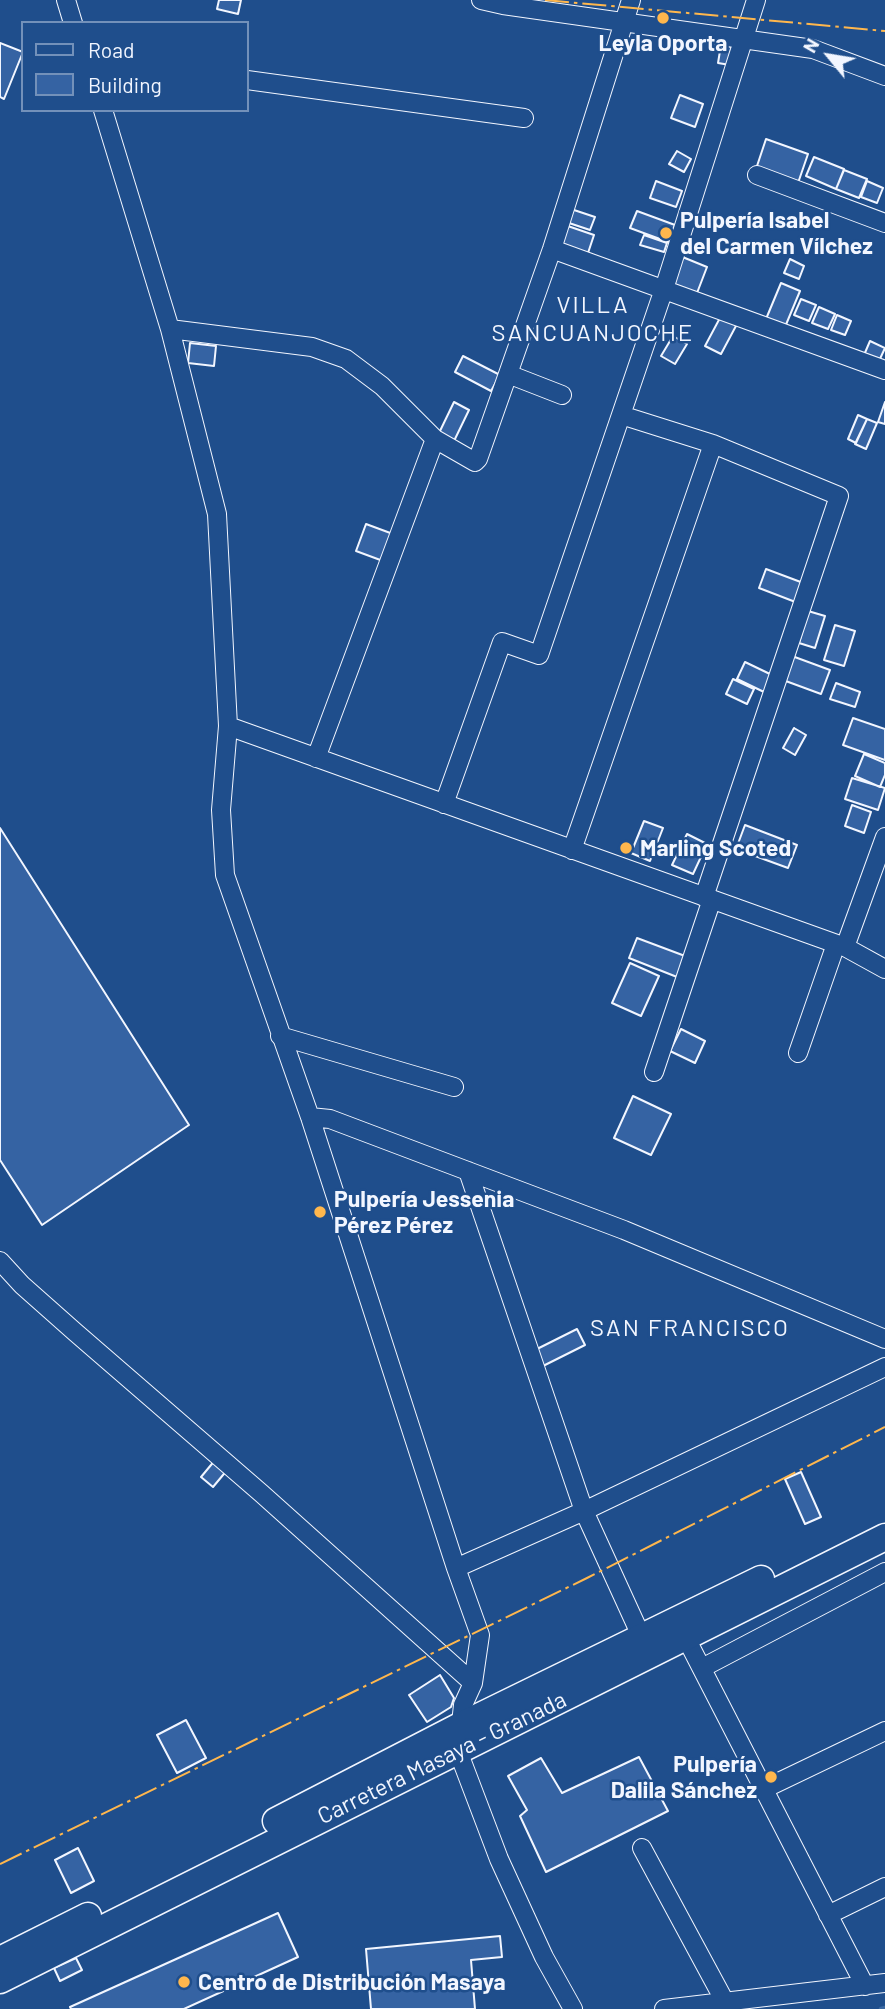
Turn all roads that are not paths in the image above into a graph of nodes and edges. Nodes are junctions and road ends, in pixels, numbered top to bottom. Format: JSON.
{"nodes":[{"id":1,"x":66,"y":0,"type":"edge"},
{"id":2,"x":481,"y":0,"type":"edge"},
{"id":3,"x":631,"y":0,"type":"edge"},
{"id":4,"x":756,"y":0,"type":"edge"},
{"id":5,"x":504,"y":3,"type":"edge"},
{"id":6,"x":72,"y":21,"type":"edge"},
{"id":7,"x":624,"y":22,"type":"junction"},
{"id":8,"x":743,"y":39,"type":"junction"},
{"id":9,"x":885,"y":76,"type":"edge"},
{"id":10,"x":248,"y":80,"type":"edge"},
{"id":11,"x":104,"y":112,"type":"edge"},
{"id":12,"x":524,"y":118,"type":"dead end"},
{"id":13,"x":757,"y":175,"type":"dead end"},
{"id":14,"x":885,"y":223,"type":"edge"},
{"id":15,"x":552,"y":249,"type":"junction"},
{"id":16,"x":664,"y":289,"type":"junction"},
{"id":17,"x":170,"y":329,"type":"junction"},
{"id":18,"x":885,"y":370,"type":"edge"},
{"id":19,"x":508,"y":374,"type":"junction"},
{"id":20,"x":562,"y":395,"type":"dead end"},
{"id":21,"x":621,"y":415,"type":"junction"},
{"id":22,"x":435,"y":439,"type":"junction"},
{"id":23,"x":712,"y":444,"type":"junction"},
{"id":24,"x":228,"y":726,"type":"junction"},
{"id":25,"x":316,"y":758,"type":"junction"},
{"id":26,"x":444,"y":804,"type":"junction"},
{"id":27,"x":885,"y":837,"type":"edge"},
{"id":28,"x":572,"y":850,"type":"junction"},
{"id":29,"x":708,"y":898,"type":"junction"},
{"id":30,"x":840,"y":946,"type":"junction"},
{"id":31,"x":885,"y":970,"type":"edge"},
{"id":32,"x":280,"y":1035,"type":"junction"},
{"id":33,"x":798,"y":1053,"type":"dead end"},
{"id":34,"x":654,"y":1072,"type":"dead end"},
{"id":35,"x":454,"y":1087,"type":"dead end"},
{"id":36,"x":310,"y":1117,"type":"junction"},
{"id":37,"x":468,"y":1171,"type":"junction"},
{"id":38,"x":0,"y":1261,"type":"edge"},
{"id":39,"x":885,"y":1339,"type":"edge"},
{"id":40,"x":885,"y":1367,"type":"edge"},
{"id":41,"x":584,"y":1511,"type":"junction"},
{"id":42,"x":885,"y":1517,"type":"edge"},
{"id":43,"x":885,"y":1537,"type":"edge"},
{"id":44,"x":456,"y":1568,"type":"junction"},
{"id":45,"x":885,"y":1572,"type":"edge"},
{"id":46,"x":642,"y":1638,"type":"junction"},
{"id":47,"x":686,"y":1638,"type":"junction"},
{"id":48,"x":702,"y":1668,"type":"junction"},
{"id":49,"x":473,"y":1683,"type":"junction"},
{"id":50,"x":885,"y":1731,"type":"edge"},
{"id":51,"x":459,"y":1739,"type":"junction"},
{"id":52,"x":762,"y":1790,"type":"junction"},
{"id":53,"x":642,"y":1847,"type":"dead end"},
{"id":54,"x":885,"y":1887,"type":"edge"},
{"id":55,"x":828,"y":1915,"type":"junction"},
{"id":56,"x":0,"y":1960,"type":"edge"},
{"id":57,"x":0,"y":1980,"type":"edge"},
{"id":58,"x":885,"y":1983,"type":"edge"},
{"id":59,"x":865,"y":1986,"type":"junction"},
{"id":60,"x":724,"y":2000,"type":"junction"},
{"id":61,"x":573,"y":2009,"type":"edge"},
{"id":62,"x":664,"y":2009,"type":"edge"}],
"edges":[{"from":1,"to":6,"type":"street"},
{"from":2,"to":5,"type":"street"},
{"from":3,"to":7,"type":"street"},
{"from":4,"to":8,"type":"street"},
{"from":5,"to":7,"type":"street"},
{"from":7,"to":8,"type":"street"},
{"from":7,"to":15,"type":"street"},
{"from":8,"to":9,"type":"street"},
{"from":8,"to":16,"type":"street"},
{"from":10,"to":12,"type":"street"},
{"from":11,"to":17,"type":"street"},
{"from":13,"to":14,"type":"street"},
{"from":15,"to":16,"type":"street"},
{"from":15,"to":19,"type":"street"},
{"from":16,"to":18,"type":"street"},
{"from":16,"to":21,"type":"street"},
{"from":17,"to":22,"type":"street"},
{"from":17,"to":24,"type":"street"},
{"from":19,"to":20,"type":"street"},
{"from":19,"to":22,"type":"street"},
{"from":21,"to":23,"type":"street"},
{"from":21,"to":26,"type":"street"},
{"from":22,"to":25,"type":"street"},
{"from":23,"to":28,"type":"street"},
{"from":23,"to":29,"type":"street"},
{"from":24,"to":25,"type":"street"},
{"from":24,"to":32,"type":"street"},
{"from":25,"to":26,"type":"street"},
{"from":26,"to":28,"type":"street"},
{"from":27,"to":30,"type":"street"},
{"from":28,"to":29,"type":"street"},
{"from":29,"to":30,"type":"street"},
{"from":29,"to":34,"type":"street"},
{"from":30,"to":31,"type":"street"},
{"from":30,"to":33,"type":"street"},
{"from":32,"to":35,"type":"street"},
{"from":32,"to":36,"type":"street"},
{"from":36,"to":37,"type":"street"},
{"from":36,"to":44,"type":"street"},
{"from":37,"to":39,"type":"street"},
{"from":37,"to":41,"type":"street"},
{"from":38,"to":49,"type":"street"},
{"from":40,"to":41,"type":"street"},
{"from":41,"to":44,"type":"street"},
{"from":41,"to":46,"type":"street"},
{"from":42,"to":46,"type":"highway","name":"Carretera Masaya - Granada"},
{"from":43,"to":47,"type":"highway","name":"Carretera Masaya - Granada"},
{"from":44,"to":49,"type":"street"},
{"from":45,"to":48,"type":"street"},
{"from":46,"to":51,"type":"highway","name":"Carretera Masaya - Granada"},
{"from":47,"to":48,"type":"street"},
{"from":47,"to":51,"type":"highway","name":"Carretera Masaya - Granada"},
{"from":48,"to":52,"type":"street"},
{"from":49,"to":51,"type":"street"},
{"from":50,"to":52,"type":"street"},
{"from":51,"to":56,"type":"highway","name":"Carretera Masaya - Granada"},
{"from":51,"to":57,"type":"highway","name":"Carretera Masaya - Granada"},
{"from":51,"to":61,"type":"street"},
{"from":52,"to":55,"type":"street"},
{"from":53,"to":60,"type":"street"},
{"from":54,"to":55,"type":"street"},
{"from":55,"to":59,"type":"street"},
{"from":58,"to":59,"type":"street"},
{"from":59,"to":60,"type":"street"},
{"from":60,"to":62,"type":"street"}]}
